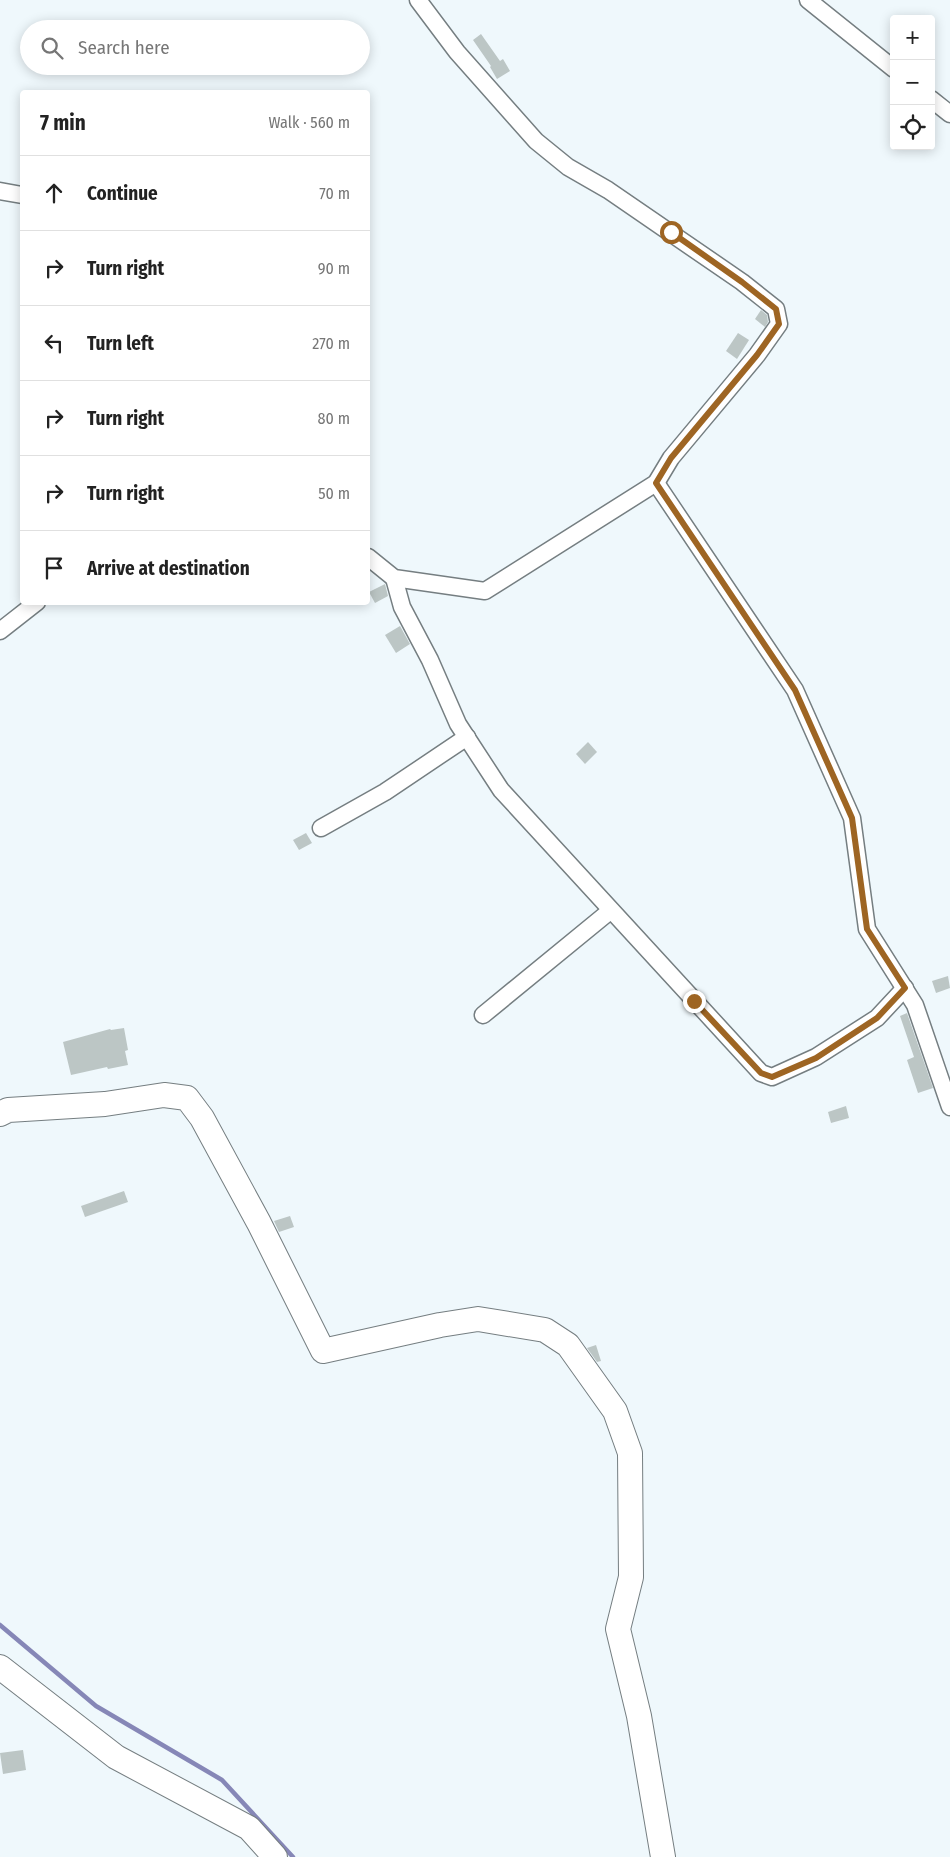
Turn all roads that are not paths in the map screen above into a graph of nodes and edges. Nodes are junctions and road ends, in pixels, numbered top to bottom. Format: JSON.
{"nodes":[{"id":1,"x":418,"y":0,"type":"edge"},
{"id":2,"x":808,"y":0,"type":"edge"},
{"id":3,"x":890,"y":66,"type":"edge"},
{"id":4,"x":935,"y":102,"type":"edge"},
{"id":5,"x":950,"y":114,"type":"edge"},
{"id":6,"x":0,"y":191,"type":"edge"},
{"id":7,"x":20,"y":195,"type":"edge"},
{"id":8,"x":656,"y":483,"type":"junction"},
{"id":9,"x":370,"y":559,"type":"edge"},
{"id":10,"x":394,"y":578,"type":"junction"},
{"id":11,"x":33,"y":605,"type":"edge"},
{"id":12,"x":0,"y":631,"type":"edge"},
{"id":13,"x":467,"y":737,"type":"junction"},
{"id":14,"x":321,"y":828,"type":"dead end"},
{"id":15,"x":610,"y":911,"type":"junction"},
{"id":16,"x":905,"y":988,"type":"junction"},
{"id":17,"x":483,"y":1015,"type":"dead end"},
{"id":18,"x":950,"y":1107,"type":"edge"},
{"id":19,"x":0,"y":1114,"type":"edge"},
{"id":20,"x":0,"y":1667,"type":"edge"},
{"id":21,"x":275,"y":1857,"type":"edge"},
{"id":22,"x":663,"y":1857,"type":"edge"}],
"edges":[{"from":1,"to":8,"type":"street"},
{"from":2,"to":3,"type":"street"},
{"from":4,"to":5,"type":"street"},
{"from":6,"to":7,"type":"street"},
{"from":8,"to":10,"type":"street"},
{"from":8,"to":16,"type":"street"},
{"from":9,"to":10,"type":"street"},
{"from":10,"to":13,"type":"street"},
{"from":11,"to":12,"type":"street"},
{"from":13,"to":14,"type":"street"},
{"from":13,"to":15,"type":"street"},
{"from":15,"to":16,"type":"street"},
{"from":15,"to":17,"type":"street"},
{"from":16,"to":18,"type":"street"},
{"from":19,"to":22,"type":"street"},
{"from":20,"to":21,"type":"street"}]}
